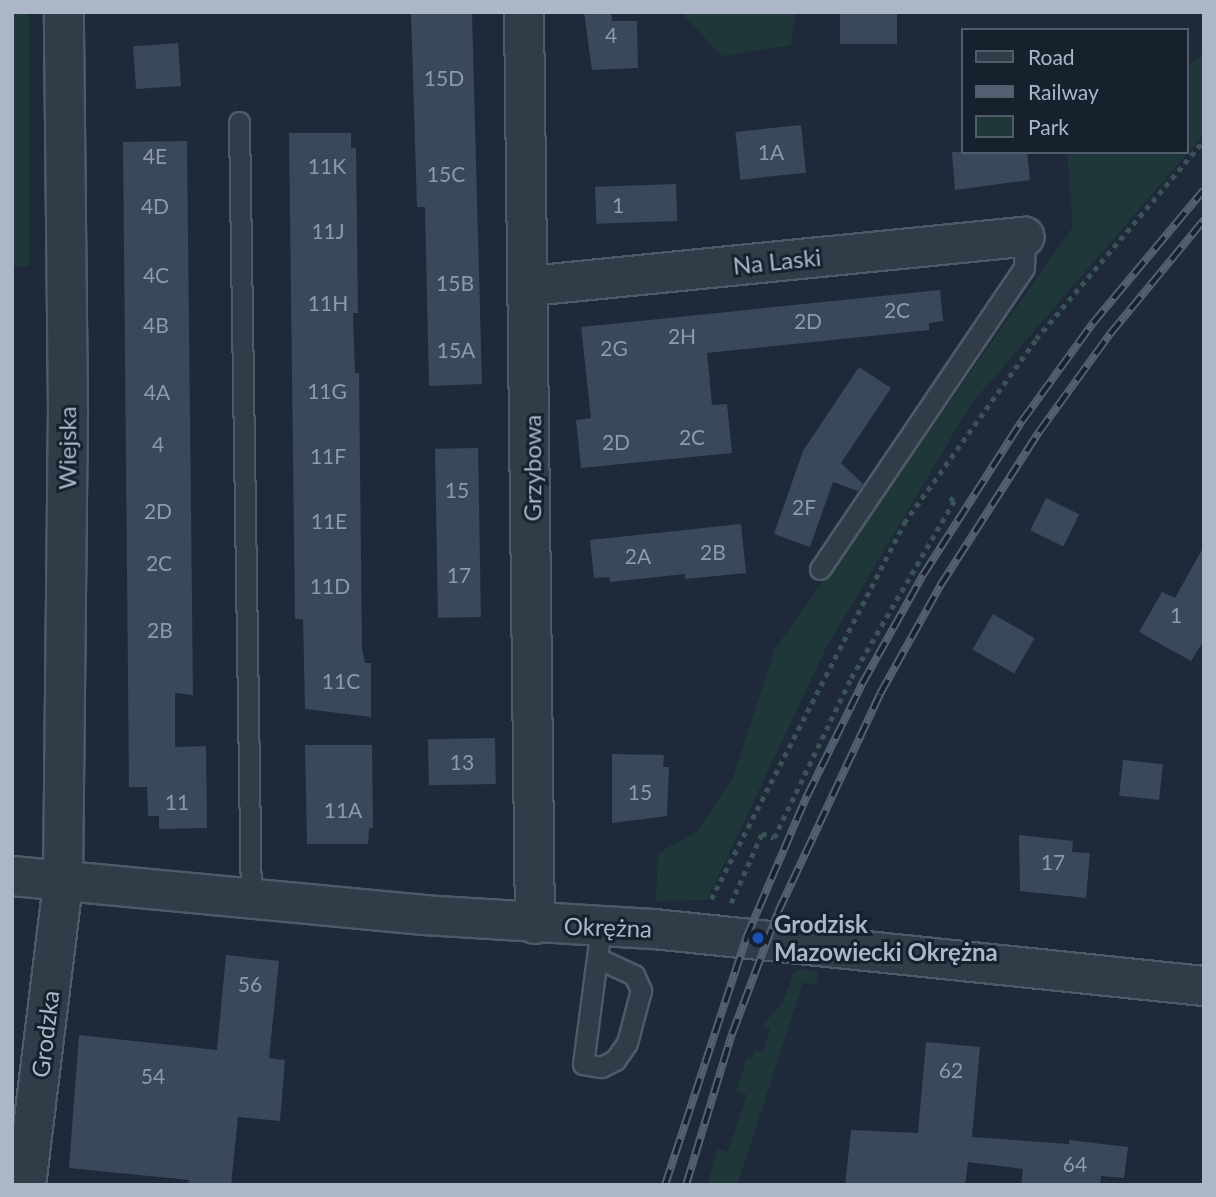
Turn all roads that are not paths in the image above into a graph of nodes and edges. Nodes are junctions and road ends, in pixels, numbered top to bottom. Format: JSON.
{"nodes":[{"id":1,"x":64,"y":12,"type":"edge"},
{"id":2,"x":524,"y":12,"type":"edge"},
{"id":3,"x":239,"y":122,"type":"dead end"},
{"id":4,"x":1024,"y":237,"type":"joint"},
{"id":5,"x":530,"y":286,"type":"junction"},
{"id":6,"x":820,"y":569,"type":"dead end"},
{"id":7,"x":12,"y":876,"type":"edge"},
{"id":8,"x":64,"y":883,"type":"junction"},
{"id":9,"x":251,"y":900,"type":"junction"},
{"id":10,"x":535,"y":925,"type":"junction"},
{"id":11,"x":600,"y":943,"type":"junction"},
{"id":12,"x":1204,"y":986,"type":"edge"},
{"id":13,"x":26,"y":1185,"type":"edge"}],
"edges":[{"from":1,"to":8,"type":"street","name":"Wiejska"},
{"from":2,"to":5,"type":"street","name":"Grzybowa"},
{"from":3,"to":9,"type":"lane"},
{"from":4,"to":5,"type":"street","name":"Na Laski"},
{"from":4,"to":6,"type":"lane"},
{"from":5,"to":10,"type":"street","name":"Grzybowa"},
{"from":7,"to":8,"type":"street","name":"Okrężna"},
{"from":8,"to":9,"type":"street","name":"Okrężna"},
{"from":8,"to":13,"type":"street","name":"Grodzka"},
{"from":9,"to":10,"type":"street","name":"Okrężna"},
{"from":10,"to":11,"type":"street","name":"Okrężna"},
{"from":11,"to":11,"type":"lane"},
{"from":11,"to":12,"type":"street","name":"Okrężna"}]}
